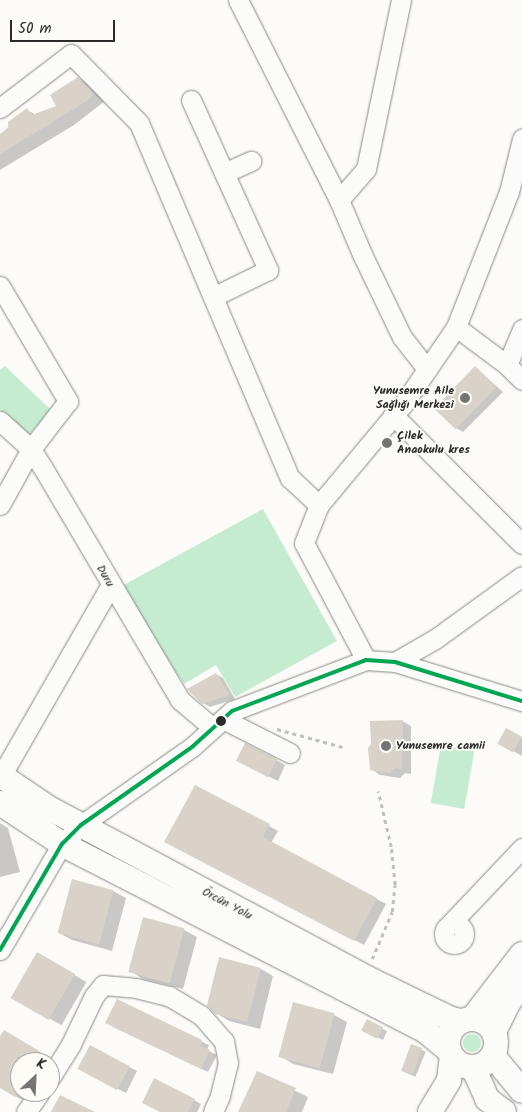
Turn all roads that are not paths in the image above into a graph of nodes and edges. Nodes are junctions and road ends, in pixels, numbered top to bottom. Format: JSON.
{"nodes":[{"id":1,"x":401,"y":0,"type":"edge"},
{"id":2,"x":240,"y":2,"type":"edge"},
{"id":3,"x":191,"y":100,"type":"dead end"},
{"id":4,"x":0,"y":108,"type":"edge"},
{"id":5,"x":522,"y":139,"type":"edge"},
{"id":6,"x":251,"y":161,"type":"dead end"},
{"id":7,"x":224,"y":173,"type":"junction"},
{"id":8,"x":339,"y":200,"type":"junction"},
{"id":9,"x":0,"y":286,"type":"edge"},
{"id":10,"x":213,"y":297,"type":"junction"},
{"id":11,"x":456,"y":326,"type":"junction"},
{"id":12,"x":522,"y":329,"type":"edge"},
{"id":13,"x":506,"y":365,"type":"junction"},
{"id":14,"x":427,"y":369,"type":"junction"},
{"id":15,"x":522,"y":380,"type":"edge"},
{"id":16,"x":393,"y":415,"type":"junction"},
{"id":17,"x":0,"y":421,"type":"edge"},
{"id":18,"x":31,"y":449,"type":"junction"},
{"id":19,"x":0,"y":505,"type":"edge"},
{"id":20,"x":319,"y":505,"type":"junction"},
{"id":21,"x":522,"y":544,"type":"edge"},
{"id":22,"x":522,"y":576,"type":"edge"},
{"id":23,"x":110,"y":585,"type":"junction"},
{"id":24,"x":366,"y":660,"type":"junction"},
{"id":25,"x":395,"y":662,"type":"junction"},
{"id":26,"x":522,"y":701,"type":"edge"},
{"id":27,"x":218,"y":723,"type":"junction"},
{"id":28,"x":290,"y":753,"type":"dead end"},
{"id":29,"x":1,"y":775,"type":"edge"},
{"id":30,"x":0,"y":803,"type":"edge"},
{"id":31,"x":81,"y":826,"type":"junction"},
{"id":32,"x":62,"y":844,"type":"junction"},
{"id":33,"x":522,"y":848,"type":"edge"},
{"id":34,"x":450,"y":924,"type":"dead end"},
{"id":35,"x":0,"y":950,"type":"edge"},
{"id":36,"x":522,"y":954,"type":"edge"},
{"id":37,"x":522,"y":984,"type":"edge"},
{"id":38,"x":467,"y":1020,"type":"junction"},
{"id":39,"x":494,"y":1032,"type":"junction"},
{"id":40,"x":493,"y":1056,"type":"junction"},
{"id":41,"x":460,"y":1060,"type":"junction"},
{"id":42,"x":60,"y":1062,"type":"edge"},
{"id":43,"x":522,"y":1091,"type":"edge"},
{"id":44,"x":213,"y":1112,"type":"edge"},
{"id":45,"x":430,"y":1112,"type":"edge"},
{"id":46,"x":444,"y":1112,"type":"edge"},
{"id":47,"x":504,"y":1112,"type":"edge"}],
"edges":[{"from":1,"to":8,"type":"street"},
{"from":2,"to":8,"type":"street"},
{"from":3,"to":7,"type":"street"},
{"from":4,"to":10,"type":"street"},
{"from":5,"to":11,"type":"street"},
{"from":6,"to":7,"type":"street"},
{"from":7,"to":10,"type":"street"},
{"from":8,"to":14,"type":"street"},
{"from":9,"to":18,"type":"street"},
{"from":10,"to":20,"type":"street"},
{"from":11,"to":13,"type":"street"},
{"from":11,"to":14,"type":"street"},
{"from":12,"to":13,"type":"street"},
{"from":13,"to":15,"type":"street"},
{"from":14,"to":16,"type":"street"},
{"from":16,"to":20,"type":"street"},
{"from":16,"to":21,"type":"street"},
{"from":17,"to":18,"type":"street","name":"Duru"},
{"from":18,"to":19,"type":"street"},
{"from":18,"to":23,"type":"street","name":"Duru"},
{"from":20,"to":24,"type":"street"},
{"from":22,"to":25,"type":"street"},
{"from":23,"to":27,"type":"street","name":"Duru"},
{"from":23,"to":29,"type":"street"},
{"from":24,"to":25,"type":"street"},
{"from":24,"to":27,"type":"street"},
{"from":25,"to":26,"type":"street"},
{"from":27,"to":28,"type":"street","name":"Duru"},
{"from":27,"to":31,"type":"street"},
{"from":29,"to":31,"type":"main road","name":"Örcün Yolu"},
{"from":30,"to":32,"type":"main road","name":"Örcün Yolu"},
{"from":31,"to":32,"type":"street"},
{"from":31,"to":38,"type":"main road","name":"Örcün Yolu"},
{"from":32,"to":35,"type":"street"},
{"from":32,"to":41,"type":"main road","name":"Örcün Yolu"},
{"from":33,"to":34,"type":"street"},
{"from":36,"to":38,"type":"main road"},
{"from":37,"to":39,"type":"main road"},
{"from":38,"to":39,"type":"main road"},
{"from":38,"to":41,"type":"main road"},
{"from":39,"to":40,"type":"main road"},
{"from":40,"to":41,"type":"main road"},
{"from":40,"to":43,"type":"main road"},
{"from":41,"to":45,"type":"main road"},
{"from":41,"to":46,"type":"main road"},
{"from":41,"to":47,"type":"main road"},
{"from":42,"to":44,"type":"street"}]}
